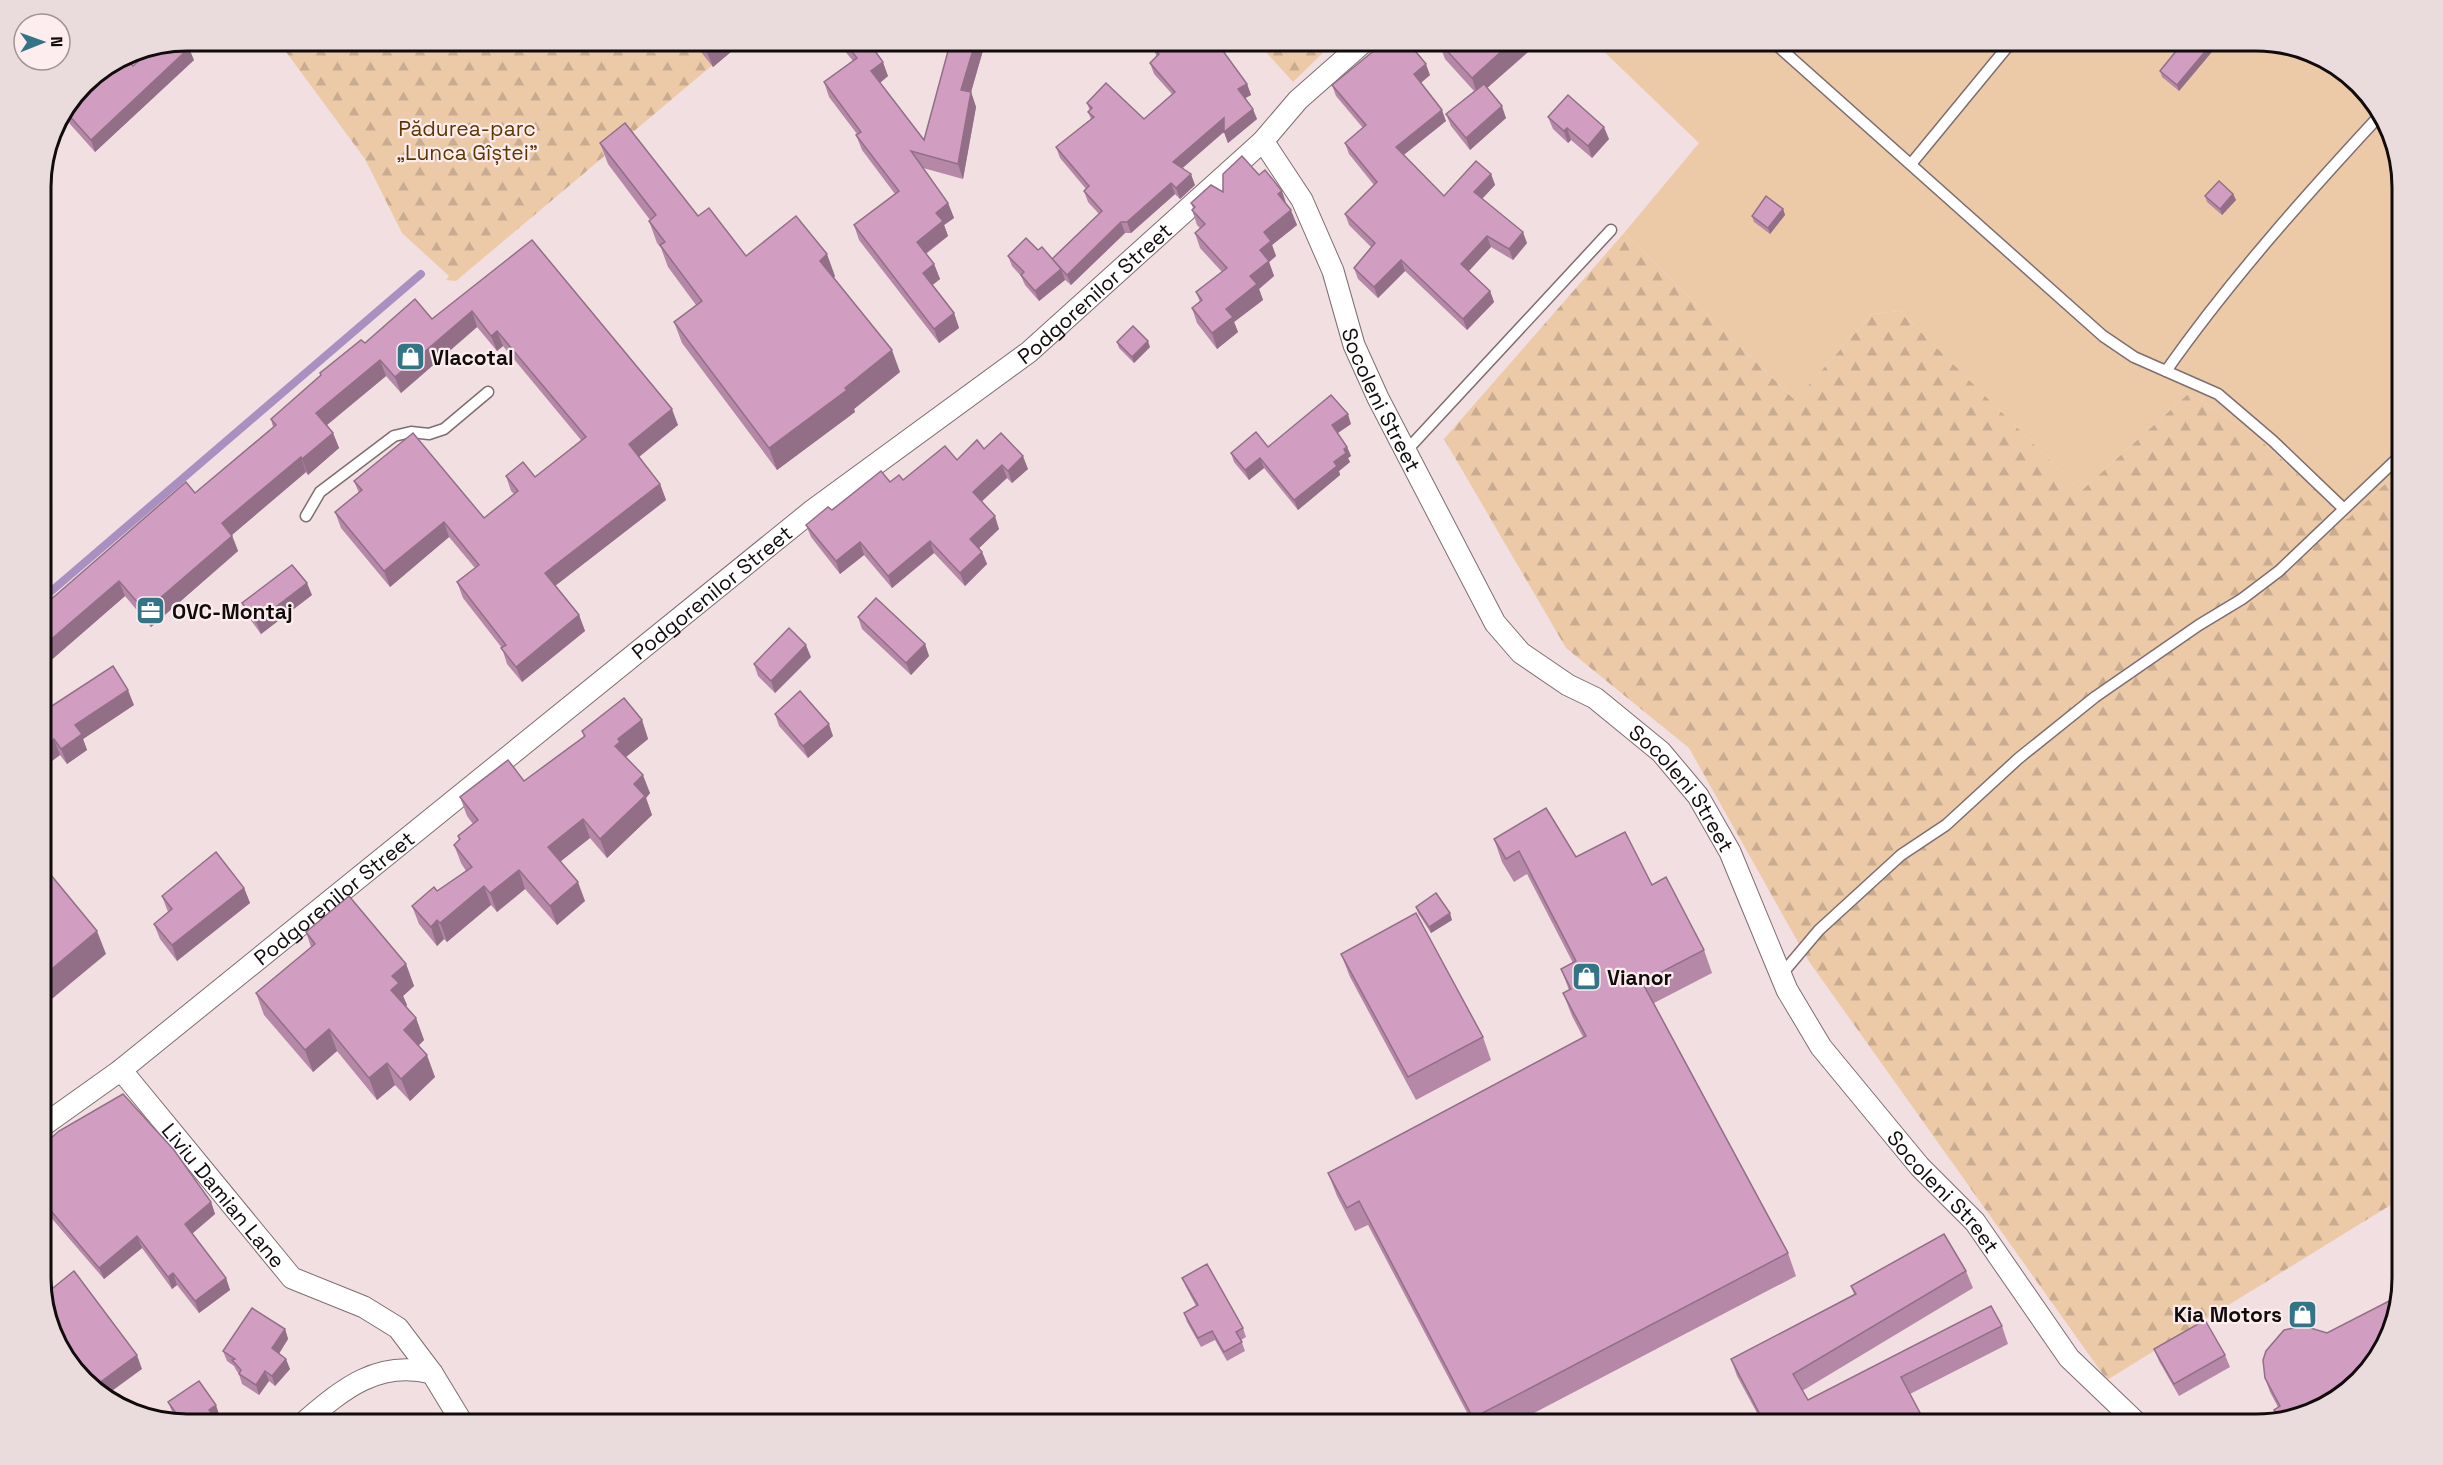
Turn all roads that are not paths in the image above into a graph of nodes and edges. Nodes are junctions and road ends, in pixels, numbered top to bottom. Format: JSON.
{"nodes":[{"id":1,"x":1353,"y":51,"type":"edge"},
{"id":2,"x":1783,"y":51,"type":"edge"},
{"id":3,"x":2004,"y":51,"type":"edge"},
{"id":4,"x":2374,"y":121,"type":"edge"},
{"id":5,"x":1263,"y":141,"type":"junction"},
{"id":6,"x":1911,"y":164,"type":"junction"},
{"id":7,"x":1611,"y":230,"type":"dead end"},
{"id":8,"x":2166,"y":371,"type":"junction"},
{"id":9,"x":488,"y":392,"type":"dead end"},
{"id":10,"x":1406,"y":451,"type":"junction"},
{"id":11,"x":2392,"y":463,"type":"edge"},
{"id":12,"x":2343,"y":508,"type":"junction"},
{"id":13,"x":306,"y":516,"type":"dead end"},
{"id":14,"x":1781,"y":975,"type":"junction"},
{"id":15,"x":120,"y":1070,"type":"junction"},
{"id":16,"x":51,"y":1120,"type":"edge"},
{"id":17,"x":432,"y":1373,"type":"junction"},
{"id":18,"x":315,"y":1414,"type":"edge"},
{"id":19,"x":456,"y":1414,"type":"edge"},
{"id":20,"x":2127,"y":1414,"type":"edge"}],
"edges":[{"from":1,"to":5,"type":"street","name":"Podgorenilor Street"},
{"from":2,"to":6,"type":"lane"},
{"from":3,"to":6,"type":"lane"},
{"from":4,"to":8,"type":"lane"},
{"from":5,"to":10,"type":"street","name":"Socoleni Street"},
{"from":5,"to":15,"type":"street","name":"Podgorenilor Street"},
{"from":6,"to":8,"type":"lane"},
{"from":7,"to":10,"type":"lane"},
{"from":8,"to":12,"type":"lane"},
{"from":9,"to":13,"type":"lane"},
{"from":10,"to":14,"type":"street","name":"Socoleni Street"},
{"from":11,"to":12,"type":"lane"},
{"from":12,"to":14,"type":"lane"},
{"from":14,"to":20,"type":"street","name":"Socoleni Street"},
{"from":15,"to":16,"type":"street","name":"Podgorenilor Street"},
{"from":15,"to":17,"type":"street","name":"Liviu Damian Lane"},
{"from":17,"to":18,"type":"street"},
{"from":17,"to":19,"type":"street","name":"Liviu Damian Lane"}]}
